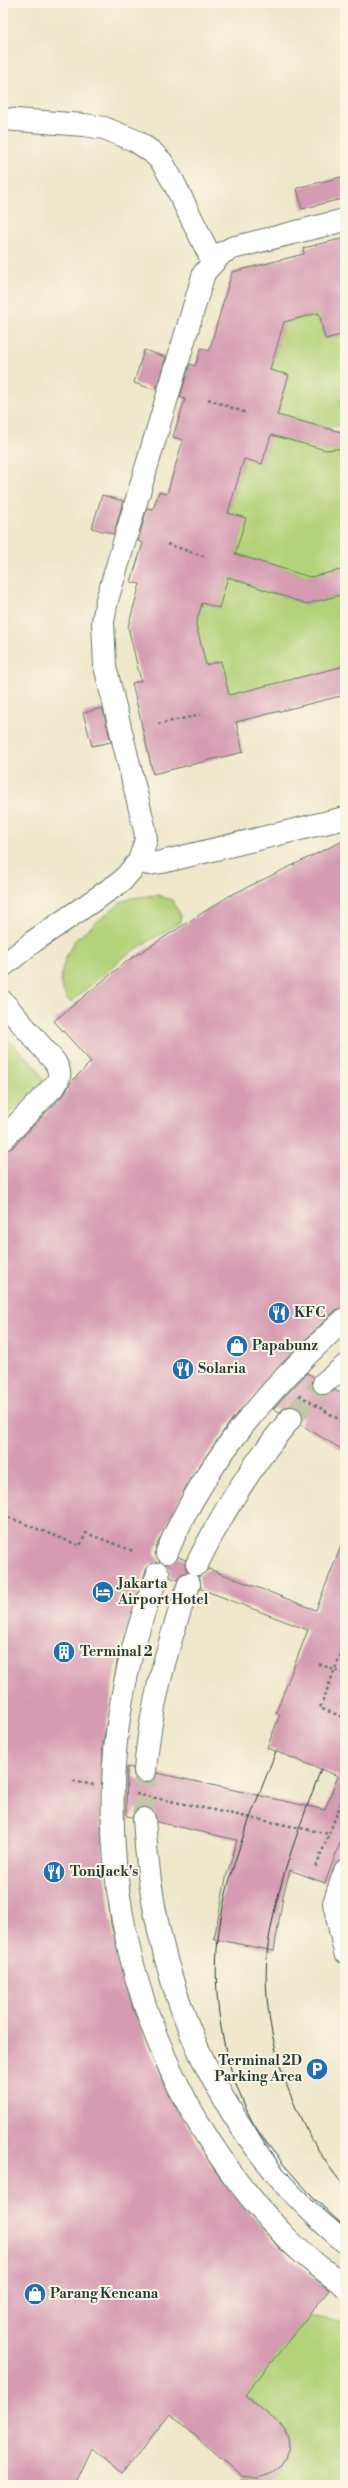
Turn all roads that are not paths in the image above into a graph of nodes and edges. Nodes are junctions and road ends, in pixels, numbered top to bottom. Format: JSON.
{"nodes":[{"id":1,"x":3,"y":119,"type":"edge"},
{"id":2,"x":345,"y":220,"type":"edge"},
{"id":3,"x":213,"y":262,"type":"junction"},
{"id":4,"x":345,"y":818,"type":"edge"},
{"id":5,"x":140,"y":861,"type":"junction"},
{"id":6,"x":3,"y":966,"type":"edge"},
{"id":7,"x":3,"y":1002,"type":"edge"},
{"id":8,"x":3,"y":1139,"type":"edge"},
{"id":9,"x":345,"y":1319,"type":"edge"},
{"id":10,"x":345,"y":1366,"type":"edge"},
{"id":11,"x":324,"y":1383,"type":"tunnel mouth"},
{"id":12,"x":291,"y":1418,"type":"tunnel mouth"},
{"id":13,"x":167,"y":1552,"type":"dead end"},
{"id":14,"x":197,"y":1564,"type":"dead end"},
{"id":15,"x":158,"y":1574,"type":"dead end"},
{"id":16,"x":189,"y":1584,"type":"dead end"},
{"id":17,"x":145,"y":1771,"type":"tunnel mouth"},
{"id":18,"x":144,"y":1819,"type":"tunnel mouth"},
{"id":19,"x":345,"y":1871,"type":"edge"},
{"id":20,"x":344,"y":1949,"type":"edge"},
{"id":21,"x":345,"y":2242,"type":"edge"},
{"id":22,"x":345,"y":2286,"type":"edge"}],
"edges":[{"from":1,"to":3,"type":"street"},
{"from":2,"to":3,"type":"street"},
{"from":3,"to":5,"type":"street"},
{"from":4,"to":5,"type":"street"},
{"from":5,"to":6,"type":"street"},
{"from":7,"to":8,"type":"street"},
{"from":9,"to":13,"type":"street"},
{"from":10,"to":11,"type":"street"},
{"from":12,"to":14,"type":"street"},
{"from":15,"to":22,"type":"street","bridge":true},
{"from":16,"to":17,"type":"street"},
{"from":18,"to":21,"type":"street"},
{"from":19,"to":20,"type":"street"}]}
